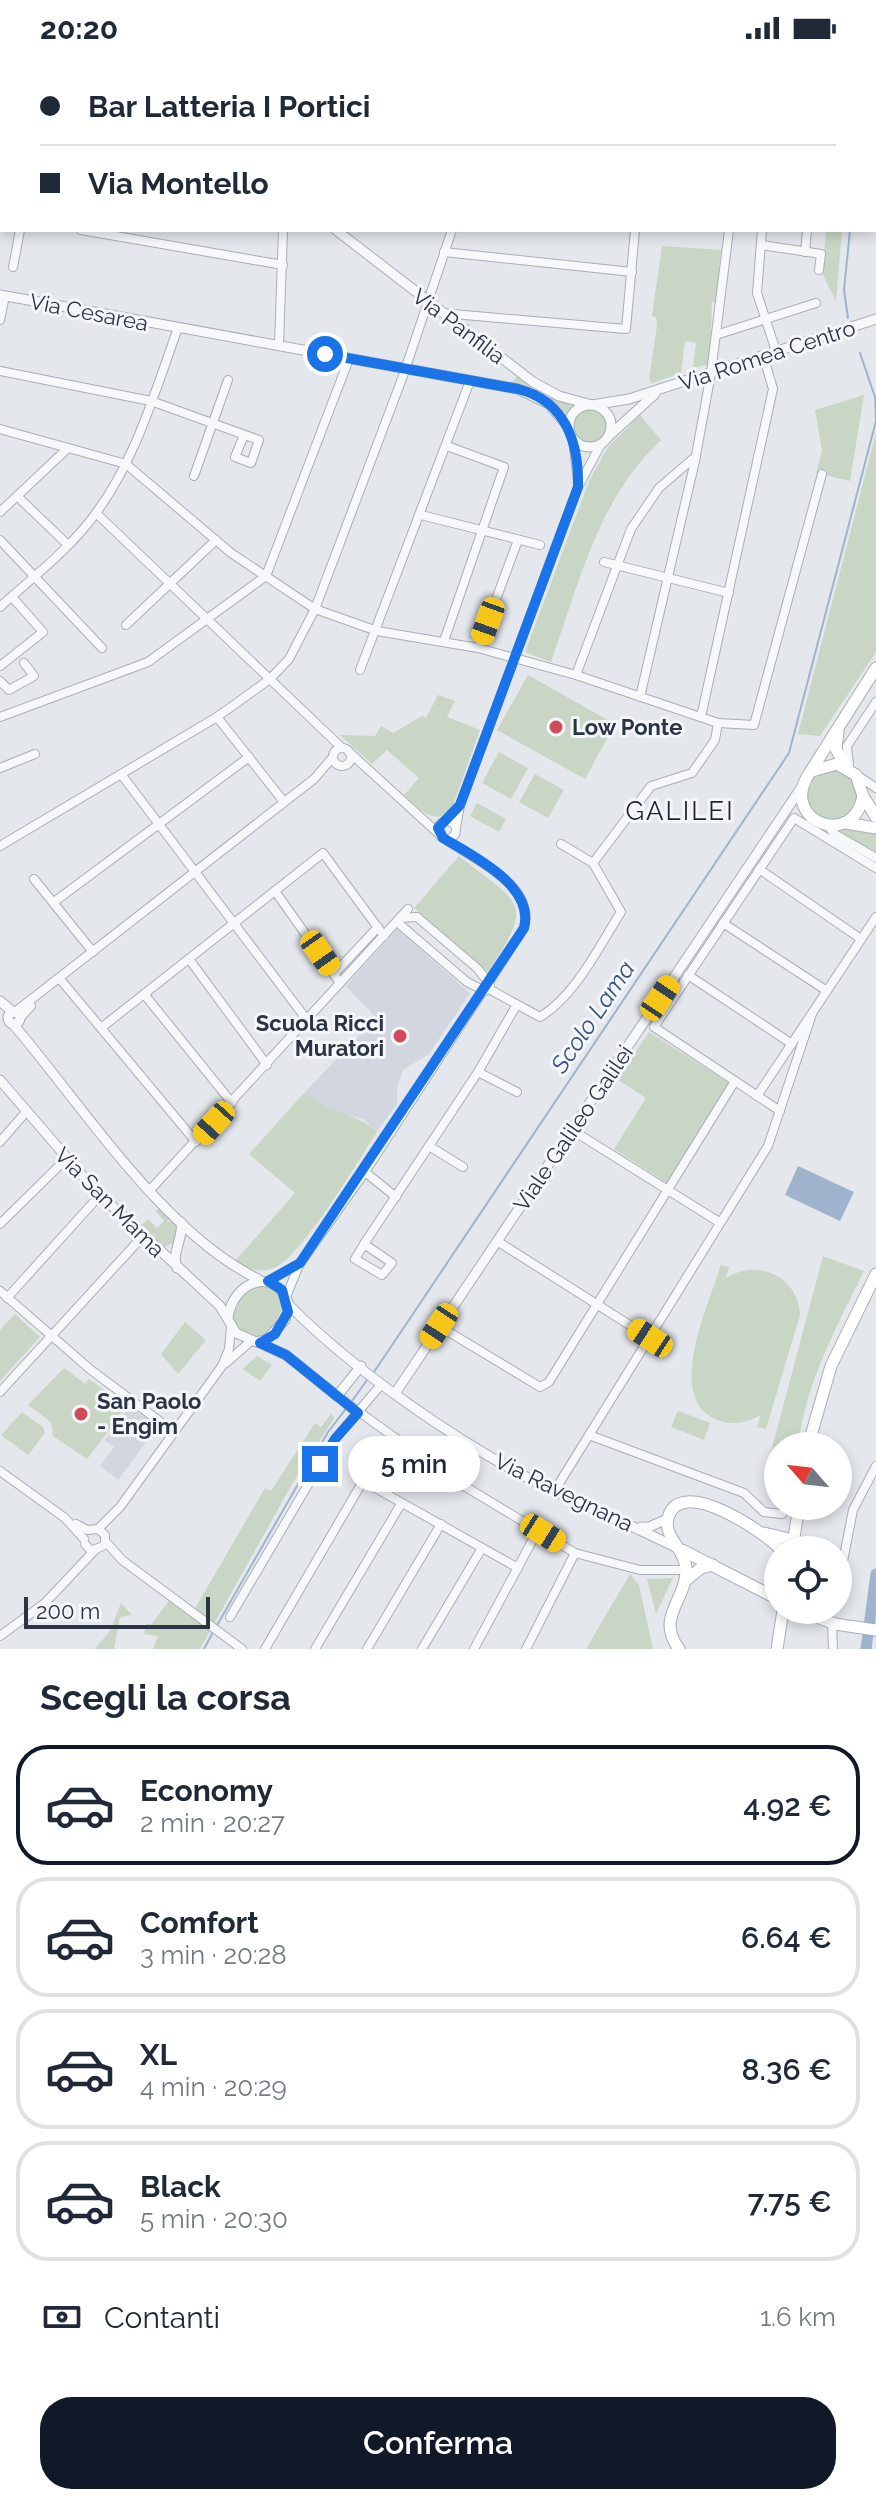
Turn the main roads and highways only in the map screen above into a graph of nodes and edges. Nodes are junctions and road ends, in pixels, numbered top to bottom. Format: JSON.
{"nodes":[{"id":1,"x":876,"y":668,"type":"edge"},
{"id":2,"x":842,"y":720,"type":"junction"},
{"id":3,"x":851,"y":770,"type":"junction"},
{"id":4,"x":812,"y":771,"type":"junction"},
{"id":5,"x":863,"y":796,"type":"junction"},
{"id":6,"x":876,"y":817,"type":"edge"},
{"id":7,"x":846,"y":822,"type":"junction"},
{"id":8,"x":876,"y":828,"type":"edge"},
{"id":9,"x":876,"y":1274,"type":"edge"},
{"id":10,"x":812,"y":1432,"type":"edge"},
{"id":11,"x":789,"y":1520,"type":"edge"},
{"id":12,"x":764,"y":1532,"type":"junction"},
{"id":13,"x":768,"y":1536,"type":"edge"},
{"id":14,"x":772,"y":1536,"type":"edge"},
{"id":15,"x":682,"y":1550,"type":"junction"},
{"id":16,"x":713,"y":1565,"type":"junction"},
{"id":17,"x":683,"y":1576,"type":"junction"},
{"id":18,"x":764,"y":1592,"type":"edge"},
{"id":19,"x":781,"y":1624,"type":"edge"},
{"id":20,"x":851,"y":1624,"type":"edge"},
{"id":21,"x":876,"y":1630,"type":"edge"},
{"id":22,"x":679,"y":1649,"type":"edge"},
{"id":23,"x":777,"y":1649,"type":"edge"}],
"edges":[{"from":1,"to":2,"type":"main road"},
{"from":2,"to":3,"type":"main road"},
{"from":2,"to":4,"type":"main road"},
{"from":3,"to":4,"type":"main road"},
{"from":3,"to":5,"type":"main road"},
{"from":4,"to":7,"type":"main road"},
{"from":5,"to":6,"type":"main road"},
{"from":5,"to":7,"type":"main road"},
{"from":7,"to":8,"type":"main road"},
{"from":9,"to":10,"type":"main road"},
{"from":11,"to":12,"type":"main road"},
{"from":12,"to":13,"type":"main road"},
{"from":12,"to":14,"type":"main road"},
{"from":12,"to":15,"type":"main road"},
{"from":15,"to":16,"type":"main road","name":"Via Ravegnana"},
{"from":15,"to":17,"type":"main road"},
{"from":16,"to":17,"type":"main road"},
{"from":16,"to":18,"type":"main road","name":"Via Ravegnana"},
{"from":17,"to":22,"type":"main road"},
{"from":19,"to":23,"type":"main road"},
{"from":20,"to":21,"type":"main road"}]}
